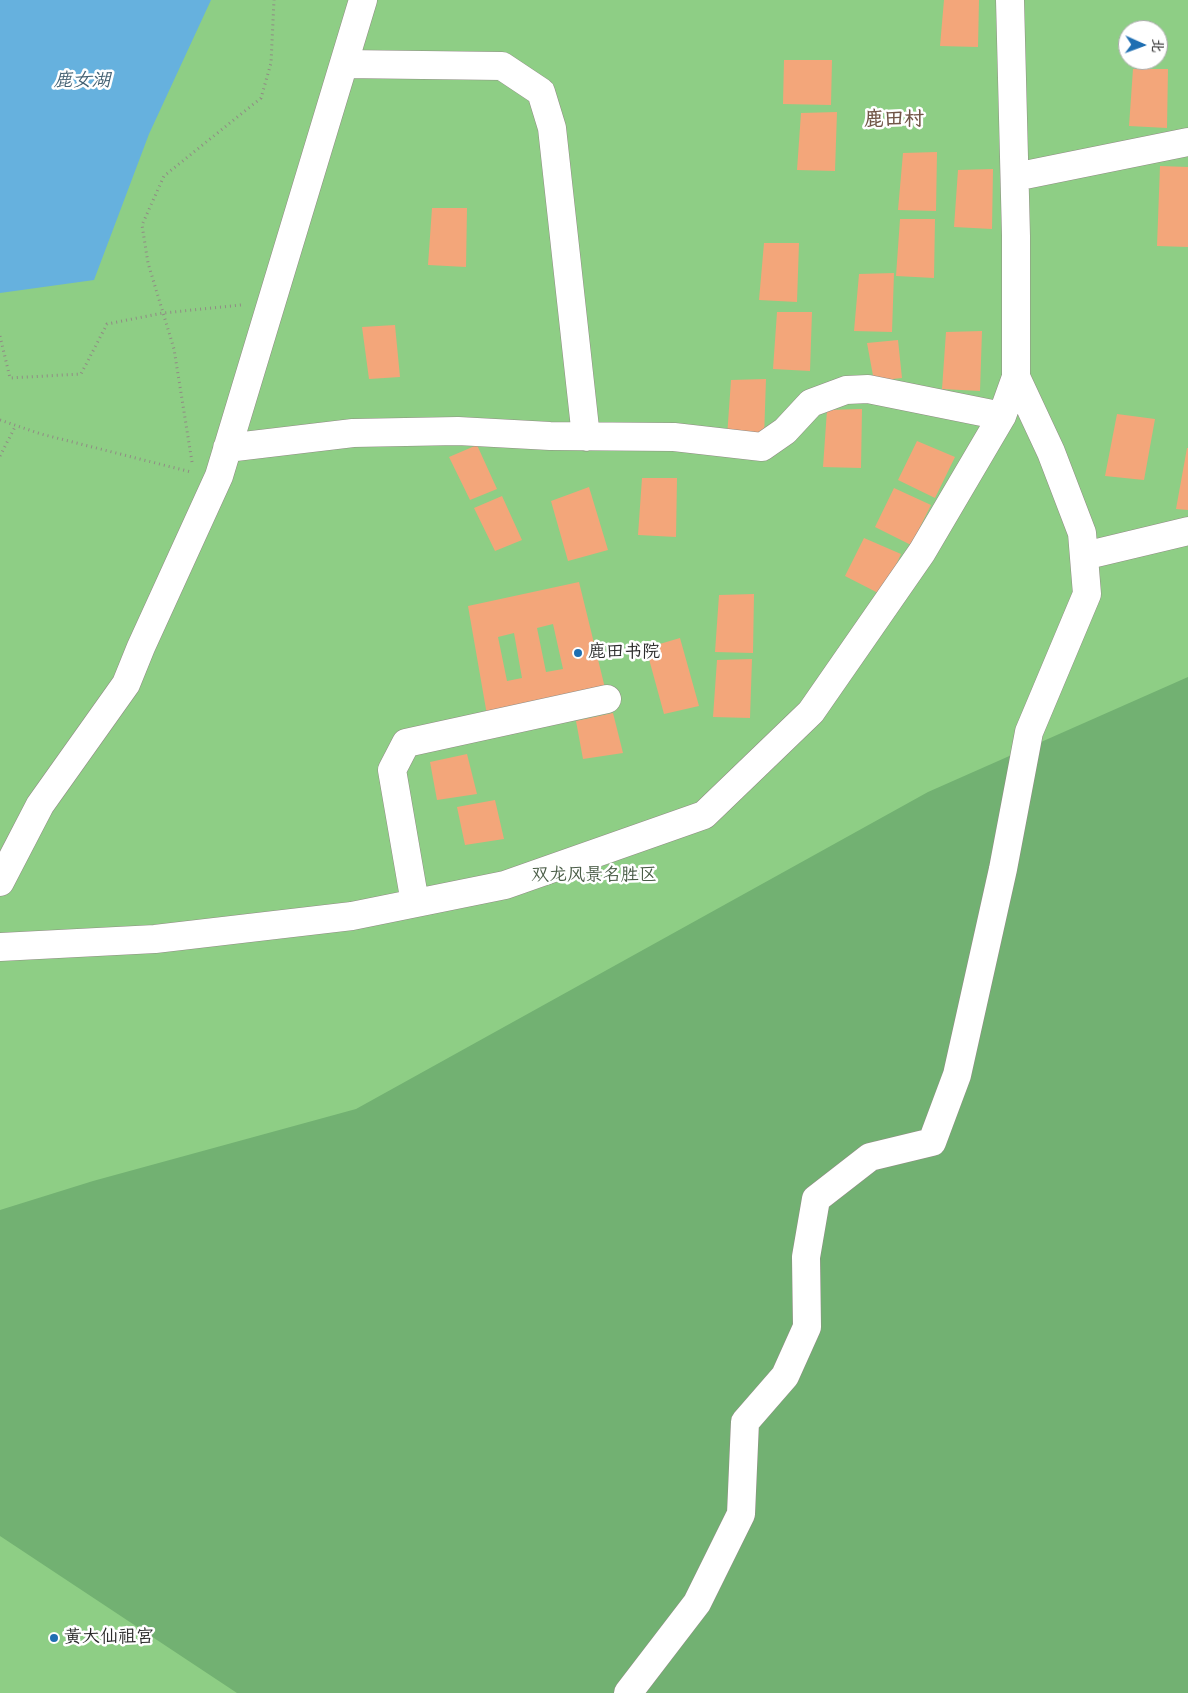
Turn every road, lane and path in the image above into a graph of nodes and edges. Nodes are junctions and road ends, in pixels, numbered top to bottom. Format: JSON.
{"nodes":[{"id":1,"x":274,"y":0,"type":"edge"},
{"id":2,"x":363,"y":0,"type":"edge"},
{"id":3,"x":1010,"y":0,"type":"edge"},
{"id":4,"x":344,"y":64,"type":"junction"},
{"id":5,"x":1188,"y":142,"type":"edge"},
{"id":6,"x":1015,"y":176,"type":"junction"},
{"id":7,"x":272,"y":302,"type":"junction"},
{"id":8,"x":163,"y":313,"type":"junction"},
{"id":9,"x":0,"y":336,"type":"edge"},
{"id":10,"x":1016,"y":377,"type":"junction"},
{"id":11,"x":1002,"y":416,"type":"junction"},
{"id":12,"x":0,"y":420,"type":"edge"},
{"id":13,"x":16,"y":426,"type":"junction"},
{"id":14,"x":586,"y":437,"type":"junction"},
{"id":15,"x":227,"y":448,"type":"junction"},
{"id":16,"x":0,"y":456,"type":"edge"},
{"id":17,"x":1188,"y":531,"type":"edge"},
{"id":18,"x":1084,"y":556,"type":"junction"},
{"id":19,"x":607,"y":699,"type":"dead end"},
{"id":20,"x":0,"y":882,"type":"edge"},
{"id":21,"x":415,"y":903,"type":"junction"},
{"id":22,"x":0,"y":947,"type":"edge"},
{"id":23,"x":628,"y":1693,"type":"edge"}],
"edges":[{"from":1,"to":8,"type":"path"},
{"from":2,"to":4,"type":"street"},
{"from":3,"to":6,"type":"street"},
{"from":4,"to":7,"type":"street"},
{"from":4,"to":14,"type":"street"},
{"from":5,"to":6,"type":"street"},
{"from":6,"to":10,"type":"street"},
{"from":7,"to":8,"type":"path"},
{"from":7,"to":15,"type":"street"},
{"from":8,"to":9,"type":"path"},
{"from":8,"to":13,"type":"path"},
{"from":10,"to":11,"type":"street"},
{"from":10,"to":18,"type":"street"},
{"from":11,"to":14,"type":"street"},
{"from":11,"to":21,"type":"street"},
{"from":12,"to":13,"type":"path"},
{"from":13,"to":16,"type":"path"},
{"from":14,"to":15,"type":"street"},
{"from":15,"to":20,"type":"street"},
{"from":17,"to":18,"type":"street"},
{"from":18,"to":23,"type":"street"},
{"from":19,"to":21,"type":"street"},
{"from":21,"to":22,"type":"street"}]}
